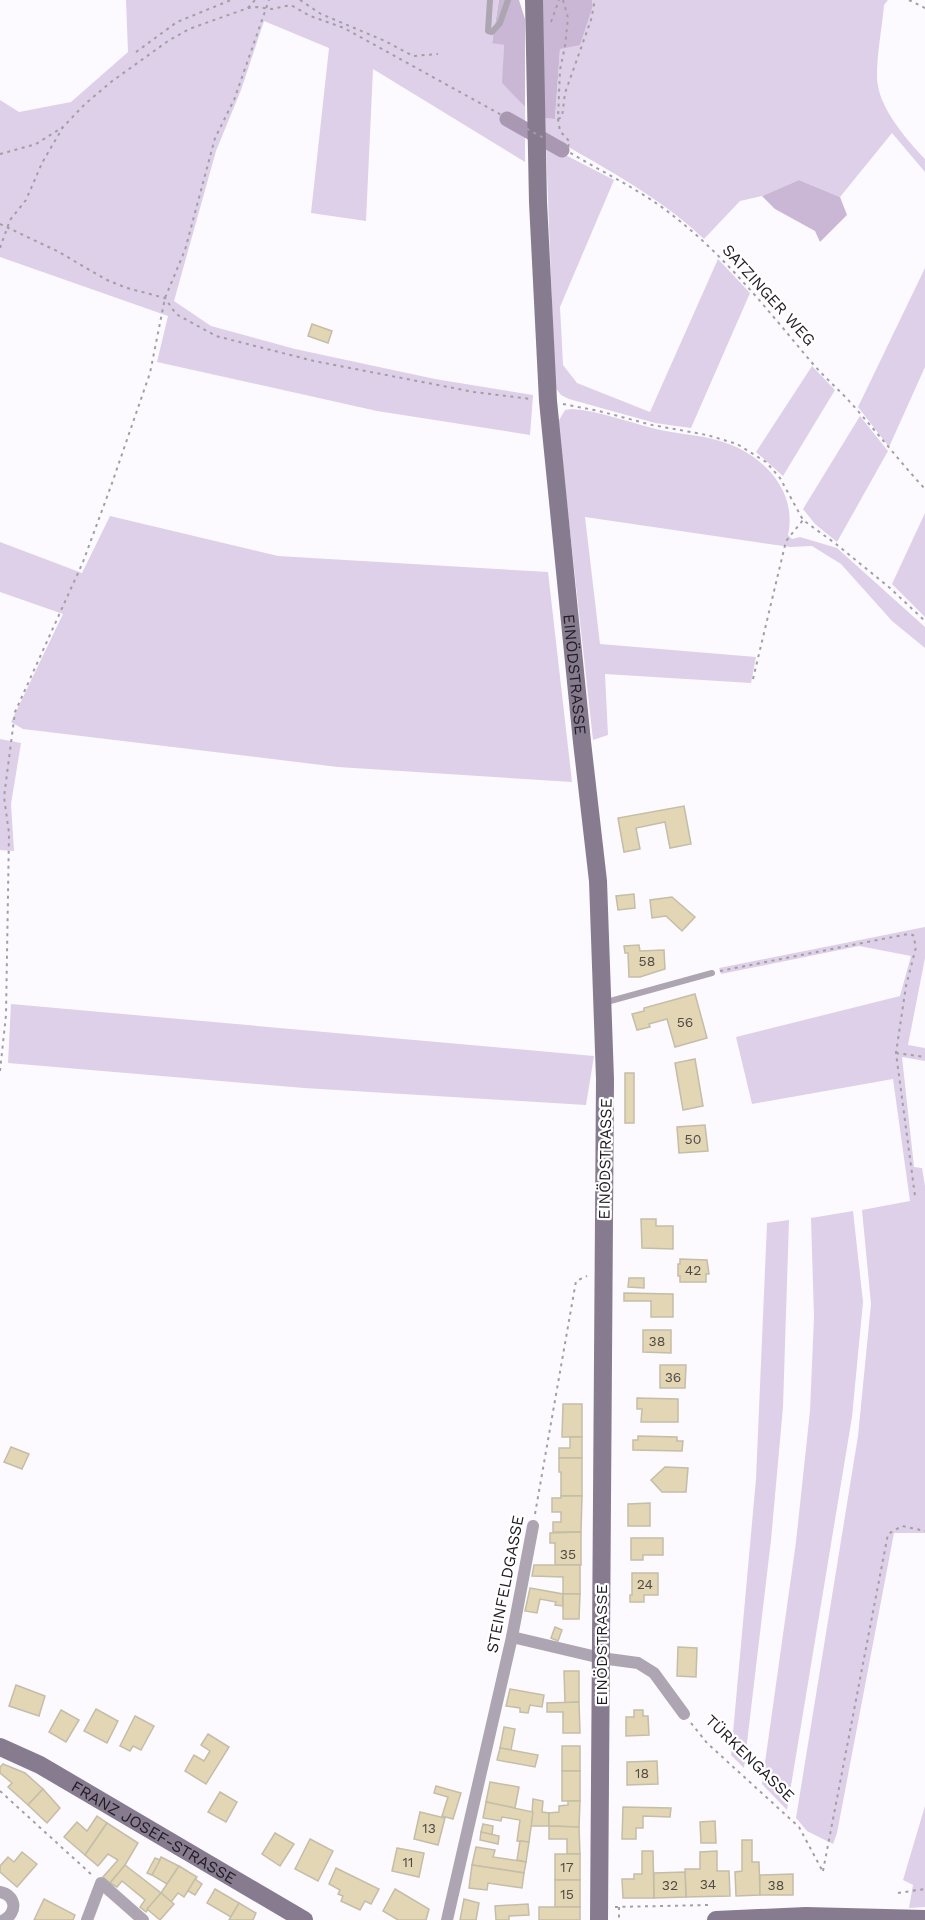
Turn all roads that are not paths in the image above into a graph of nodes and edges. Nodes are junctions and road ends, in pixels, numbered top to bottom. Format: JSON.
{"nodes":[{"id":1,"x":490,"y":0,"type":"edge"},
{"id":2,"x":508,"y":0,"type":"edge"},
{"id":3,"x":534,"y":0,"type":"edge"},
{"id":4,"x":712,"y":973,"type":"road end"},
{"id":5,"x":603,"y":1003,"type":"junction"},
{"id":6,"x":533,"y":1526,"type":"road end"},
{"id":7,"x":512,"y":1636,"type":"junction"},
{"id":8,"x":601,"y":1658,"type":"junction"},
{"id":9,"x":684,"y":1714,"type":"road end"},
{"id":10,"x":0,"y":1747,"type":"edge"},
{"id":11,"x":0,"y":1892,"type":"edge"},
{"id":12,"x":925,"y":1919,"type":"edge"},
{"id":13,"x":4,"y":1920,"type":"edge"},
{"id":14,"x":87,"y":1920,"type":"edge"},
{"id":15,"x":143,"y":1920,"type":"edge"},
{"id":16,"x":304,"y":1920,"type":"edge"},
{"id":17,"x":447,"y":1920,"type":"edge"},
{"id":18,"x":599,"y":1920,"type":"edge"},
{"id":19,"x":716,"y":1920,"type":"edge"}],
"edges":[{"from":1,"to":2,"type":"lane"},
{"from":3,"to":5,"type":"street","name":"EINÖDSTRASSE"},
{"from":4,"to":5,"type":"lane"},
{"from":5,"to":8,"type":"street","name":"EINÖDSTRASSE"},
{"from":6,"to":7,"type":"street","name":"STEINFELDGASSE"},
{"from":7,"to":8,"type":"street","name":"TÜRKENGASSE"},
{"from":7,"to":17,"type":"street","name":"STEINFELDGASSE"},
{"from":8,"to":9,"type":"street","name":"TÜRKENGASSE"},
{"from":8,"to":18,"type":"street","name":"EINÖDSTRASSE"},
{"from":10,"to":16,"type":"street","name":"FRANZ JOSEF-STRASSE"},
{"from":11,"to":13,"type":"street"},
{"from":12,"to":19,"type":"street"},
{"from":14,"to":15,"type":"street"}]}
